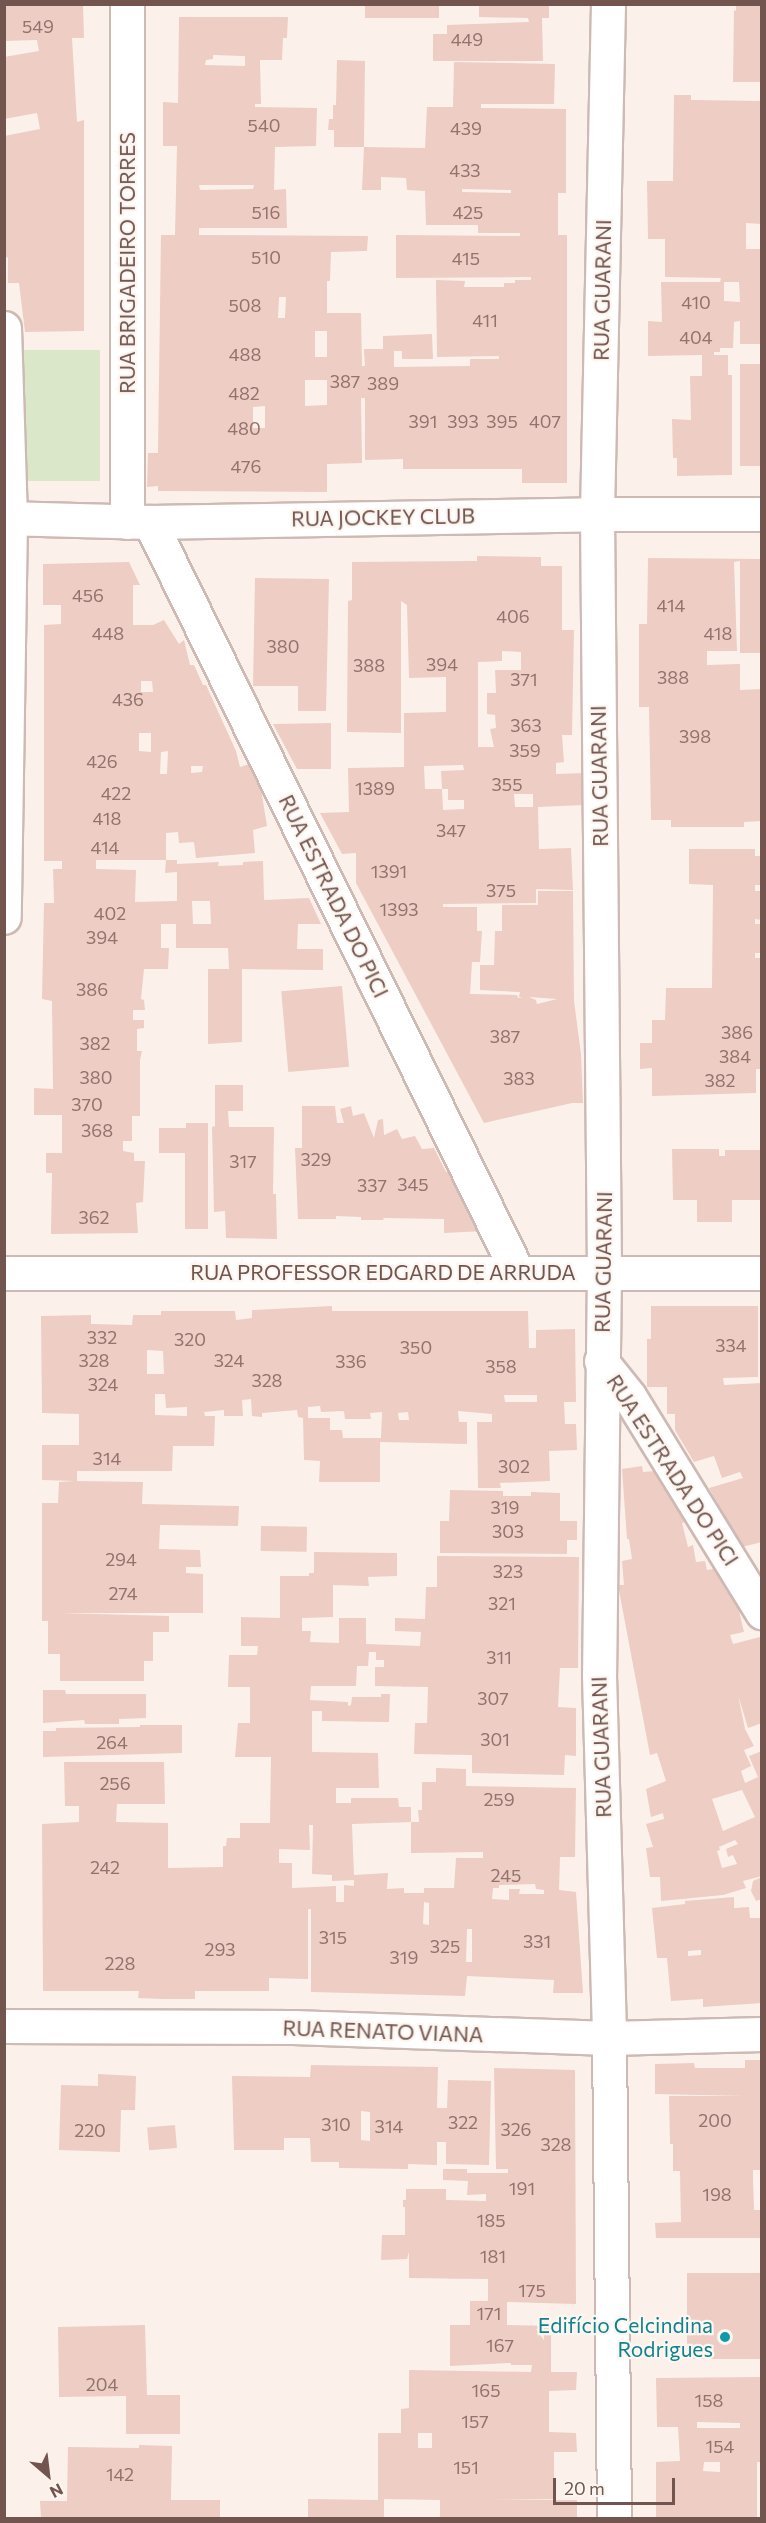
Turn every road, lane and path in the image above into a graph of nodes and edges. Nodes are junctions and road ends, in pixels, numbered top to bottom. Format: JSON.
{"nodes":[{"id":1,"x":127,"y":4,"type":"edge"},
{"id":2,"x":608,"y":4,"type":"edge"},
{"id":3,"x":4,"y":328,"type":"edge"},
{"id":4,"x":597,"y":514,"type":"junction"},
{"id":5,"x":762,"y":514,"type":"edge"},
{"id":6,"x":7,"y":518,"type":"edge"},
{"id":7,"x":139,"y":522,"type":"junction"},
{"id":8,"x":4,"y":917,"type":"edge"},
{"id":9,"x":517,"y":1271,"type":"junction"},
{"id":10,"x":604,"y":1271,"type":"junction"},
{"id":11,"x":4,"y":1273,"type":"edge"},
{"id":12,"x":762,"y":1273,"type":"edge"},
{"id":13,"x":601,"y":1361,"type":"junction"},
{"id":14,"x":762,"y":1612,"type":"edge"},
{"id":15,"x":4,"y":2026,"type":"edge"},
{"id":16,"x":762,"y":2034,"type":"edge"},
{"id":17,"x":609,"y":2038,"type":"junction"},
{"id":18,"x":614,"y":2518,"type":"edge"}],
"edges":[{"from":1,"to":7,"type":"street","name":"RUA BRIGADEIRO TORRES"},
{"from":2,"to":4,"type":"street","name":"RUA GUARANI"},
{"from":3,"to":6,"type":"street"},
{"from":4,"to":5,"type":"street","name":"RUA JOCKEY CLUB"},
{"from":4,"to":7,"type":"street","name":"RUA JOCKEY CLUB"},
{"from":4,"to":10,"type":"street","name":"RUA GUARANI"},
{"from":6,"to":7,"type":"street","name":"RUA JOCKEY CLUB"},
{"from":6,"to":8,"type":"street"},
{"from":7,"to":9,"type":"street","name":"RUA ESTRADA DO PICI"},
{"from":9,"to":10,"type":"street","name":"RUA PROFESSOR EDGARD DE ARRUDA"},
{"from":9,"to":11,"type":"street","name":"RUA PROFESSOR EDGARD DE ARRUDA"},
{"from":10,"to":12,"type":"street","name":"RUA PROFESSOR EDGARD DE ARRUDA"},
{"from":10,"to":13,"type":"street","name":"RUA GUARANI"},
{"from":13,"to":14,"type":"street","name":"RUA ESTRADA DO PICI"},
{"from":13,"to":17,"type":"street","name":"RUA GUARANI"},
{"from":15,"to":17,"type":"street","name":"RUA RENATO VIANA"},
{"from":16,"to":17,"type":"street","name":"RUA RENATO VIANA"},
{"from":17,"to":18,"type":"street","name":"RUA GUARANI"}]}
